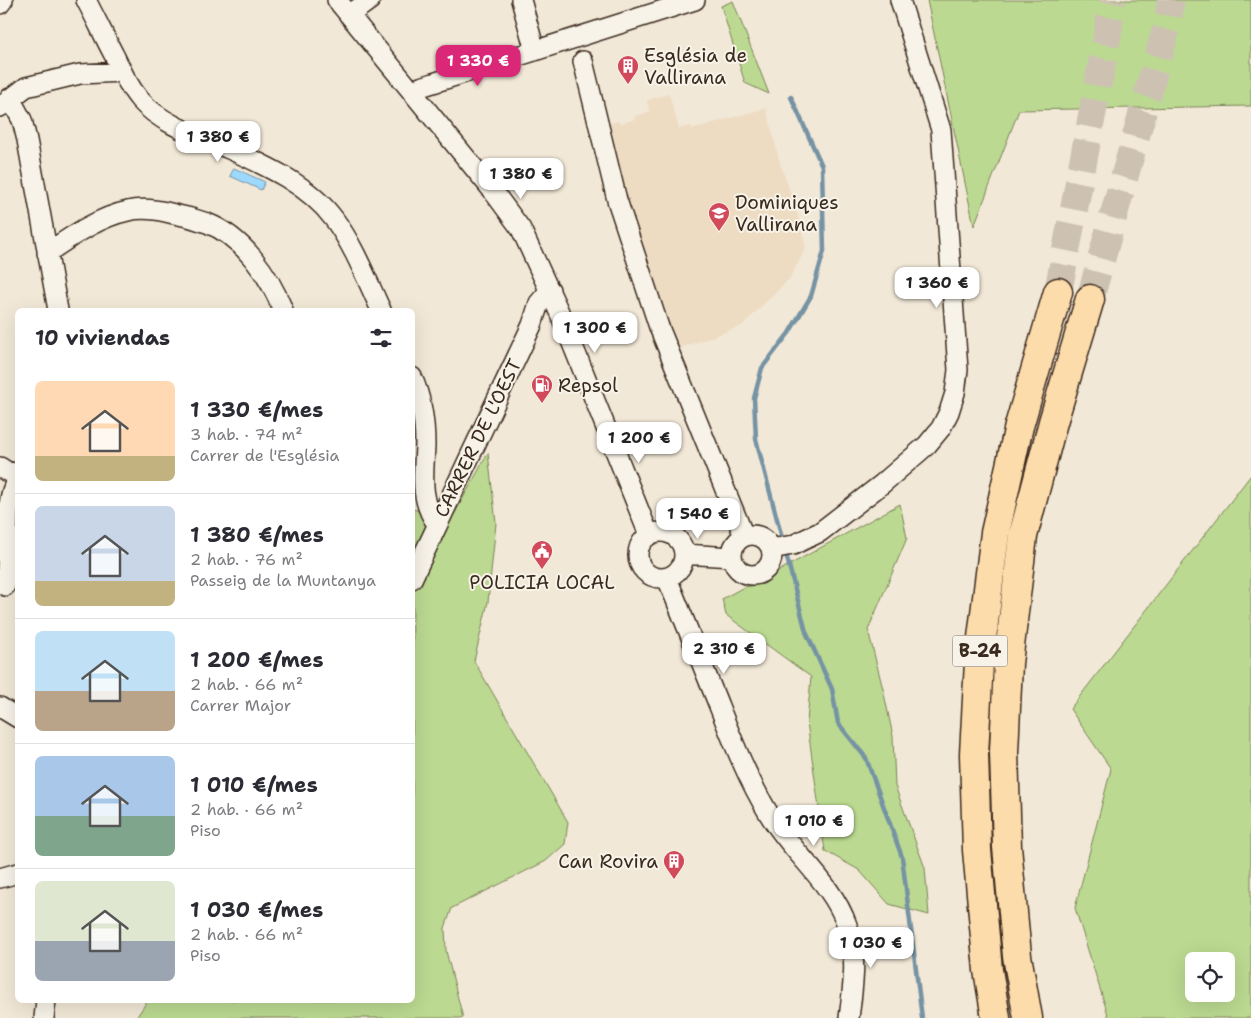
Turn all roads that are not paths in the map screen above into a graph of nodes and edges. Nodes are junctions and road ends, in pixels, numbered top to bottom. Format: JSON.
{"nodes":[{"id":1,"x":3,"y":0,"type":"edge"},
{"id":2,"x":86,"y":0,"type":"edge"},
{"id":3,"x":337,"y":0,"type":"edge"},
{"id":4,"x":370,"y":0,"type":"edge"},
{"id":5,"x":521,"y":0,"type":"edge"},
{"id":6,"x":696,"y":0,"type":"edge"},
{"id":7,"x":900,"y":0,"type":"edge"},
{"id":8,"x":0,"y":4,"type":"edge"},
{"id":9,"x":349,"y":15,"type":"junction"},
{"id":10,"x":579,"y":50,"type":"junction"},
{"id":11,"x":535,"y":51,"type":"junction"},
{"id":12,"x":122,"y":72,"type":"junction"},
{"id":13,"x":411,"y":90,"type":"junction"},
{"id":14,"x":5,"y":102,"type":"edge"},
{"id":15,"x":47,"y":252,"type":"junction"},
{"id":16,"x":550,"y":290,"type":"junction"},
{"id":17,"x":1058,"y":292,"type":"tunnel mouth"},
{"id":18,"x":1090,"y":300,"type":"tunnel mouth"},
{"id":19,"x":58,"y":308,"type":"edge"},
{"id":20,"x":282,"y":308,"type":"edge"},
{"id":21,"x":380,"y":308,"type":"edge"},
{"id":22,"x":561,"y":316,"type":"junction"},
{"id":23,"x":532,"y":326,"type":"junction"},
{"id":24,"x":415,"y":384,"type":"edge"},
{"id":25,"x":0,"y":467,"type":"edge"},
{"id":26,"x":15,"y":475,"type":"edge"},
{"id":27,"x":15,"y":480,"type":"edge"},
{"id":28,"x":437,"y":524,"type":"junction"},
{"id":29,"x":649,"y":535,"type":"junction"},
{"id":30,"x":744,"y":536,"type":"junction"},
{"id":31,"x":771,"y":549,"type":"junction"},
{"id":32,"x":684,"y":554,"type":"junction"},
{"id":33,"x":732,"y":557,"type":"junction"},
{"id":34,"x":415,"y":572,"type":"edge"},
{"id":35,"x":667,"y":578,"type":"junction"},
{"id":36,"x":7,"y":587,"type":"edge"},
{"id":37,"x":0,"y":707,"type":"edge"},
{"id":38,"x":15,"y":716,"type":"edge"},
{"id":39,"x":15,"y":874,"type":"edge"},
{"id":40,"x":0,"y":878,"type":"edge"},
{"id":41,"x":46,"y":1003,"type":"edge"},
{"id":42,"x":44,"y":1018,"type":"edge"},
{"id":43,"x":849,"y":1018,"type":"edge"},
{"id":44,"x":996,"y":1018,"type":"edge"},
{"id":45,"x":1028,"y":1018,"type":"edge"}],
"edges":[{"from":1,"to":8,"type":"street"},
{"from":2,"to":12,"type":"street"},
{"from":3,"to":9,"type":"street"},
{"from":4,"to":9,"type":"street"},
{"from":5,"to":11,"type":"street"},
{"from":6,"to":10,"type":"street"},
{"from":7,"to":31,"type":"street"},
{"from":9,"to":13,"type":"street"},
{"from":10,"to":11,"type":"street"},
{"from":10,"to":30,"type":"street"},
{"from":11,"to":13,"type":"street"},
{"from":12,"to":14,"type":"street"},
{"from":12,"to":21,"type":"street"},
{"from":13,"to":16,"type":"street"},
{"from":14,"to":15,"type":"street"},
{"from":15,"to":19,"type":"street"},
{"from":15,"to":20,"type":"street"},
{"from":16,"to":22,"type":"street"},
{"from":16,"to":23,"type":"street","name":"CARRER DE L'OEST"},
{"from":17,"to":44,"type":"highway","number":"B-24"},
{"from":18,"to":45,"type":"highway","number":"B-24"},
{"from":22,"to":23,"type":"street"},
{"from":22,"to":29,"type":"street"},
{"from":23,"to":28,"type":"street","name":"CARRER DE L'OEST"},
{"from":24,"to":28,"type":"street"},
{"from":25,"to":26,"type":"street"},
{"from":27,"to":36,"type":"street"},
{"from":28,"to":34,"type":"street","name":"CARRER DE L'OEST"},
{"from":29,"to":32,"type":"street"},
{"from":29,"to":35,"type":"street"},
{"from":30,"to":31,"type":"street"},
{"from":30,"to":33,"type":"street"},
{"from":31,"to":33,"type":"street"},
{"from":32,"to":33,"type":"street"},
{"from":32,"to":35,"type":"street"},
{"from":35,"to":43,"type":"street"},
{"from":37,"to":38,"type":"street"},
{"from":39,"to":40,"type":"street"},
{"from":41,"to":42,"type":"street"}]}
